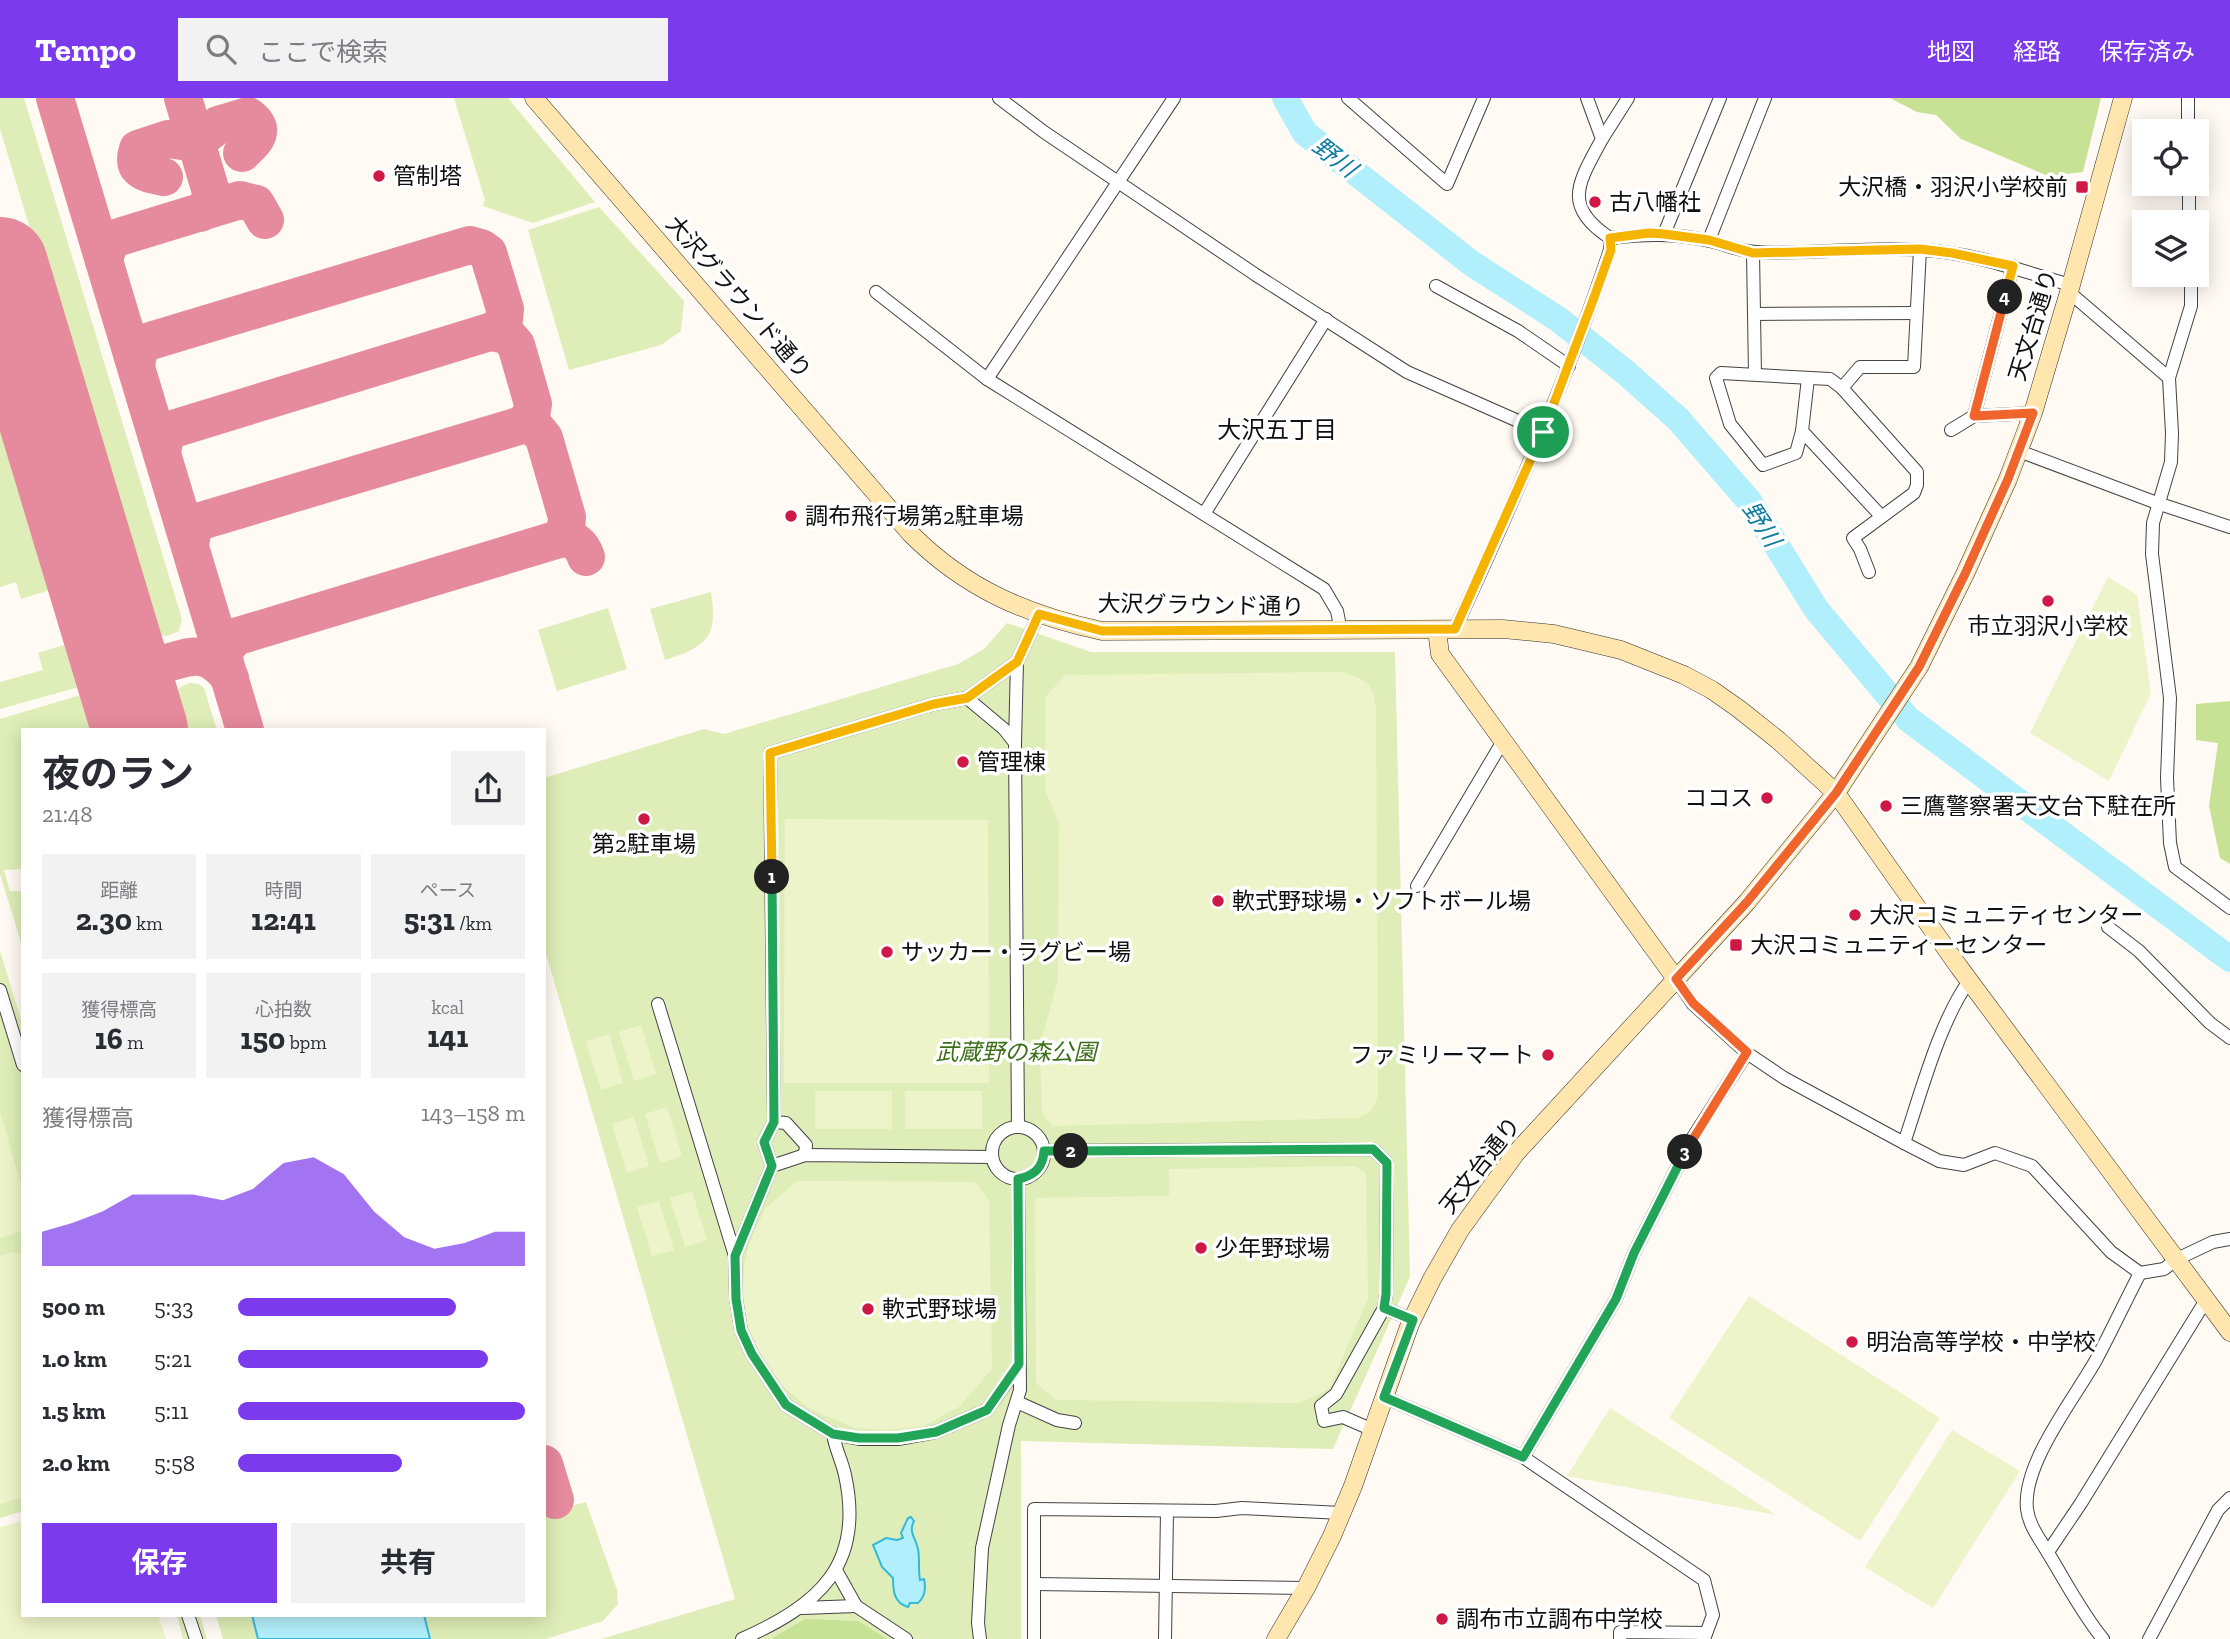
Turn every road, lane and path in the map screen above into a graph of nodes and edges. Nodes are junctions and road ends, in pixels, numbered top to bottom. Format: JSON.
{"nodes":[{"id":1,"x":534,"y":98,"type":"edge"},
{"id":2,"x":999,"y":98,"type":"edge"},
{"id":3,"x":1174,"y":98,"type":"edge"},
{"id":4,"x":1348,"y":98,"type":"edge"},
{"id":5,"x":1484,"y":98,"type":"edge"},
{"id":6,"x":1587,"y":98,"type":"edge"},
{"id":7,"x":1628,"y":98,"type":"edge"},
{"id":8,"x":1720,"y":98,"type":"edge"},
{"id":9,"x":1765,"y":98,"type":"edge"},
{"id":10,"x":2123,"y":98,"type":"edge"},
{"id":11,"x":2188,"y":98,"type":"edge"},
{"id":12,"x":2188,"y":119,"type":"edge"},
{"id":13,"x":1602,"y":138,"type":"junction"},
{"id":14,"x":1117,"y":180,"type":"junction"},
{"id":15,"x":1664,"y":234,"type":"junction"},
{"id":16,"x":1610,"y":238,"type":"junction"},
{"id":17,"x":1709,"y":240,"type":"junction"},
{"id":18,"x":1920,"y":249,"type":"junction"},
{"id":19,"x":1753,"y":253,"type":"junction"},
{"id":20,"x":2013,"y":266,"type":"junction"},
{"id":21,"x":1436,"y":286,"type":"dead end"},
{"id":22,"x":2190,"y":287,"type":"edge"},
{"id":23,"x":2070,"y":289,"type":"junction"},
{"id":24,"x":876,"y":292,"type":"dead end"},
{"id":25,"x":1916,"y":313,"type":"junction"},
{"id":26,"x":1755,"y":314,"type":"junction"},
{"id":27,"x":1326,"y":319,"type":"junction"},
{"id":28,"x":1569,"y":366,"type":"junction"},
{"id":29,"x":1755,"y":374,"type":"junction"},
{"id":30,"x":2169,"y":378,"type":"junction"},
{"id":31,"x":987,"y":379,"type":"junction"},
{"id":32,"x":1808,"y":379,"type":"junction"},
{"id":33,"x":1842,"y":388,"type":"junction"},
{"id":34,"x":2033,"y":413,"type":"junction"},
{"id":35,"x":1974,"y":416,"type":"junction"},
{"id":36,"x":1951,"y":430,"type":"dead end"},
{"id":37,"x":1802,"y":431,"type":"junction"},
{"id":38,"x":1543,"y":432,"type":"junction"},
{"id":39,"x":2019,"y":451,"type":"junction"},
{"id":40,"x":2157,"y":503,"type":"junction"},
{"id":41,"x":1204,"y":514,"type":"junction"},
{"id":42,"x":1881,"y":516,"type":"junction"},
{"id":43,"x":2230,"y":527,"type":"edge"},
{"id":44,"x":1869,"y":572,"type":"dead end"},
{"id":45,"x":1039,"y":614,"type":"junction"},
{"id":46,"x":1446,"y":630,"type":"junction"},
{"id":47,"x":1340,"y":631,"type":"junction"},
{"id":48,"x":1017,"y":662,"type":"junction"},
{"id":49,"x":967,"y":698,"type":"junction"},
{"id":50,"x":1503,"y":741,"type":"junction"},
{"id":51,"x":1015,"y":743,"type":"junction"},
{"id":52,"x":1836,"y":793,"type":"junction"},
{"id":53,"x":1417,"y":886,"type":"dead end"},
{"id":54,"x":2230,"y":908,"type":"edge"},
{"id":55,"x":2108,"y":927,"type":"dead end"},
{"id":56,"x":1676,"y":979,"type":"junction"},
{"id":57,"x":1969,"y":981,"type":"junction"},
{"id":58,"x":0,"y":990,"type":"edge"},
{"id":59,"x":658,"y":1004,"type":"dead end"},
{"id":60,"x":2230,"y":1038,"type":"edge"},
{"id":61,"x":1747,"y":1052,"type":"junction"},
{"id":62,"x":21,"y":1058,"type":"edge"},
{"id":63,"x":774,"y":1122,"type":"junction"},
{"id":64,"x":1018,"y":1127,"type":"junction"},
{"id":65,"x":1904,"y":1143,"type":"junction"},
{"id":66,"x":1044,"y":1151,"type":"junction"},
{"id":67,"x":805,"y":1155,"type":"junction"},
{"id":68,"x":992,"y":1157,"type":"junction"},
{"id":69,"x":772,"y":1166,"type":"junction"},
{"id":70,"x":1018,"y":1179,"type":"junction"},
{"id":71,"x":2230,"y":1239,"type":"edge"},
{"id":72,"x":735,"y":1256,"type":"junction"},
{"id":73,"x":2177,"y":1259,"type":"junction"},
{"id":74,"x":2140,"y":1273,"type":"junction"},
{"id":75,"x":2206,"y":1300,"type":"junction"},
{"id":76,"x":1384,"y":1308,"type":"junction"},
{"id":77,"x":1413,"y":1320,"type":"junction"},
{"id":78,"x":2230,"y":1332,"type":"edge"},
{"id":79,"x":1019,"y":1364,"type":"junction"},
{"id":80,"x":1336,"y":1394,"type":"junction"},
{"id":81,"x":1384,"y":1397,"type":"junction"},
{"id":82,"x":1017,"y":1402,"type":"junction"},
{"id":83,"x":987,"y":1410,"type":"junction"},
{"id":84,"x":1343,"y":1417,"type":"junction"},
{"id":85,"x":1075,"y":1423,"type":"dead end"},
{"id":86,"x":1009,"y":1425,"type":"junction"},
{"id":87,"x":1373,"y":1430,"type":"junction"},
{"id":88,"x":833,"y":1434,"type":"junction"},
{"id":89,"x":1523,"y":1457,"type":"junction"},
{"id":90,"x":2230,"y":1498,"type":"edge"},
{"id":91,"x":1167,"y":1511,"type":"junction"},
{"id":92,"x":1342,"y":1513,"type":"junction"},
{"id":93,"x":2048,"y":1552,"type":"junction"},
{"id":94,"x":836,"y":1572,"type":"junction"},
{"id":95,"x":1035,"y":1584,"type":"junction"},
{"id":96,"x":1166,"y":1586,"type":"junction"},
{"id":97,"x":1306,"y":1588,"type":"junction"},
{"id":98,"x":856,"y":1606,"type":"junction"},
{"id":99,"x":802,"y":1608,"type":"junction"},
{"id":100,"x":189,"y":1617,"type":"edge"},
{"id":101,"x":1705,"y":1636,"type":"edge"},
{"id":102,"x":195,"y":1639,"type":"edge"},
{"id":103,"x":742,"y":1639,"type":"edge"},
{"id":104,"x":906,"y":1639,"type":"edge"},
{"id":105,"x":980,"y":1639,"type":"edge"},
{"id":106,"x":1034,"y":1639,"type":"edge"},
{"id":107,"x":1165,"y":1639,"type":"edge"},
{"id":108,"x":1276,"y":1639,"type":"edge"},
{"id":109,"x":1620,"y":1639,"type":"edge"},
{"id":110,"x":2103,"y":1639,"type":"edge"},
{"id":111,"x":2150,"y":1639,"type":"edge"}],
"edges":[{"from":1,"to":45,"type":"street","name":"大沢グラウンド通り"},
{"from":2,"to":14,"type":"street"},
{"from":3,"to":14,"type":"street"},
{"from":4,"to":5,"type":"street"},
{"from":6,"to":13,"type":"street"},
{"from":7,"to":13,"type":"street"},
{"from":8,"to":15,"type":"street"},
{"from":9,"to":17,"type":"street"},
{"from":10,"to":23,"type":"street","name":"天文台通り"},
{"from":11,"to":12,"type":"street"},
{"from":13,"to":16,"type":"street"},
{"from":14,"to":27,"type":"street"},
{"from":14,"to":31,"type":"street"},
{"from":15,"to":16,"type":"street"},
{"from":15,"to":17,"type":"street"},
{"from":16,"to":28,"type":"street"},
{"from":17,"to":19,"type":"street"},
{"from":18,"to":19,"type":"street"},
{"from":18,"to":20,"type":"street"},
{"from":18,"to":25,"type":"street"},
{"from":19,"to":26,"type":"street"},
{"from":20,"to":23,"type":"street"},
{"from":20,"to":35,"type":"street"},
{"from":21,"to":28,"type":"street"},
{"from":22,"to":30,"type":"street"},
{"from":23,"to":30,"type":"street"},
{"from":23,"to":34,"type":"street","name":"天文台通り"},
{"from":24,"to":31,"type":"street"},
{"from":25,"to":26,"type":"street"},
{"from":25,"to":33,"type":"street"},
{"from":26,"to":29,"type":"street"},
{"from":27,"to":38,"type":"street"},
{"from":27,"to":41,"type":"street"},
{"from":28,"to":38,"type":"street"},
{"from":29,"to":32,"type":"street"},
{"from":29,"to":37,"type":"street"},
{"from":30,"to":40,"type":"street"},
{"from":31,"to":41,"type":"street"},
{"from":32,"to":33,"type":"street"},
{"from":32,"to":37,"type":"street"},
{"from":33,"to":42,"type":"street"},
{"from":34,"to":35,"type":"street"},
{"from":34,"to":39,"type":"street","name":"天文台通り"},
{"from":35,"to":36,"type":"street"},
{"from":37,"to":42,"type":"street"},
{"from":38,"to":46,"type":"street"},
{"from":39,"to":40,"type":"street"},
{"from":39,"to":52,"type":"street","name":"天文台通り"},
{"from":40,"to":43,"type":"street"},
{"from":40,"to":54,"type":"street"},
{"from":41,"to":47,"type":"street"},
{"from":42,"to":44,"type":"street"},
{"from":45,"to":47,"type":"street","name":"大沢グラウンド通り"},
{"from":45,"to":48,"type":"street"},
{"from":46,"to":47,"type":"street","name":"大沢グラウンド通り"},
{"from":46,"to":50,"type":"street"},
{"from":46,"to":52,"type":"street","name":"大沢グラウンド通り"},
{"from":48,"to":49,"type":"street"},
{"from":48,"to":51,"type":"street"},
{"from":49,"to":51,"type":"street"},
{"from":49,"to":63,"type":"street"},
{"from":50,"to":53,"type":"street"},
{"from":50,"to":56,"type":"street"},
{"from":51,"to":64,"type":"street"},
{"from":52,"to":56,"type":"street","name":"天文台通り"},
{"from":52,"to":57,"type":"street","name":"大沢グラウンド通り"},
{"from":55,"to":60,"type":"street"},
{"from":56,"to":61,"type":"street"},
{"from":56,"to":77,"type":"street","name":"天文台通り"},
{"from":57,"to":65,"type":"street"},
{"from":57,"to":73,"type":"street","name":"大沢グラウンド通り"},
{"from":58,"to":62,"type":"street"},
{"from":59,"to":72,"type":"street"},
{"from":61,"to":65,"type":"street"},
{"from":61,"to":89,"type":"street"},
{"from":63,"to":67,"type":"street"},
{"from":63,"to":69,"type":"street"},
{"from":64,"to":66,"type":"street"},
{"from":64,"to":68,"type":"street"},
{"from":65,"to":74,"type":"street"},
{"from":66,"to":70,"type":"street"},
{"from":66,"to":76,"type":"street"},
{"from":67,"to":68,"type":"street"},
{"from":67,"to":69,"type":"street"},
{"from":68,"to":70,"type":"street"},
{"from":69,"to":72,"type":"street"},
{"from":70,"to":79,"type":"street"},
{"from":71,"to":73,"type":"street"},
{"from":72,"to":88,"type":"street"},
{"from":73,"to":74,"type":"street"},
{"from":73,"to":75,"type":"street","name":"大沢グラウンド通り"},
{"from":74,"to":93,"type":"street"},
{"from":75,"to":78,"type":"street","name":"大沢グラウンド通り"},
{"from":75,"to":93,"type":"street"},
{"from":76,"to":77,"type":"street"},
{"from":76,"to":80,"type":"street"},
{"from":77,"to":81,"type":"street","name":"天文台通り"},
{"from":79,"to":82,"type":"street"},
{"from":79,"to":83,"type":"street"},
{"from":80,"to":84,"type":"street"},
{"from":80,"to":84,"type":"street"},
{"from":81,"to":87,"type":"street","name":"天文台通り"},
{"from":81,"to":89,"type":"street"},
{"from":82,"to":85,"type":"street"},
{"from":82,"to":86,"type":"street"},
{"from":83,"to":86,"type":"street"},
{"from":83,"to":88,"type":"street"},
{"from":84,"to":87,"type":"street"},
{"from":86,"to":105,"type":"street"},
{"from":87,"to":92,"type":"street","name":"天文台通り"},
{"from":88,"to":94,"type":"street"},
{"from":89,"to":101,"type":"street"},
{"from":90,"to":111,"type":"street"},
{"from":91,"to":92,"type":"street"},
{"from":91,"to":95,"type":"street"},
{"from":91,"to":96,"type":"street"},
{"from":92,"to":97,"type":"street","name":"天文台通り"},
{"from":93,"to":110,"type":"street"},
{"from":94,"to":98,"type":"street"},
{"from":94,"to":99,"type":"street"},
{"from":95,"to":96,"type":"street"},
{"from":95,"to":106,"type":"street"},
{"from":96,"to":97,"type":"street"},
{"from":96,"to":107,"type":"street"},
{"from":97,"to":108,"type":"street","name":"天文台通り"},
{"from":98,"to":99,"type":"street"},
{"from":98,"to":104,"type":"street"},
{"from":99,"to":103,"type":"street"},
{"from":100,"to":102,"type":"street"},
{"from":101,"to":109,"type":"street"}]}
